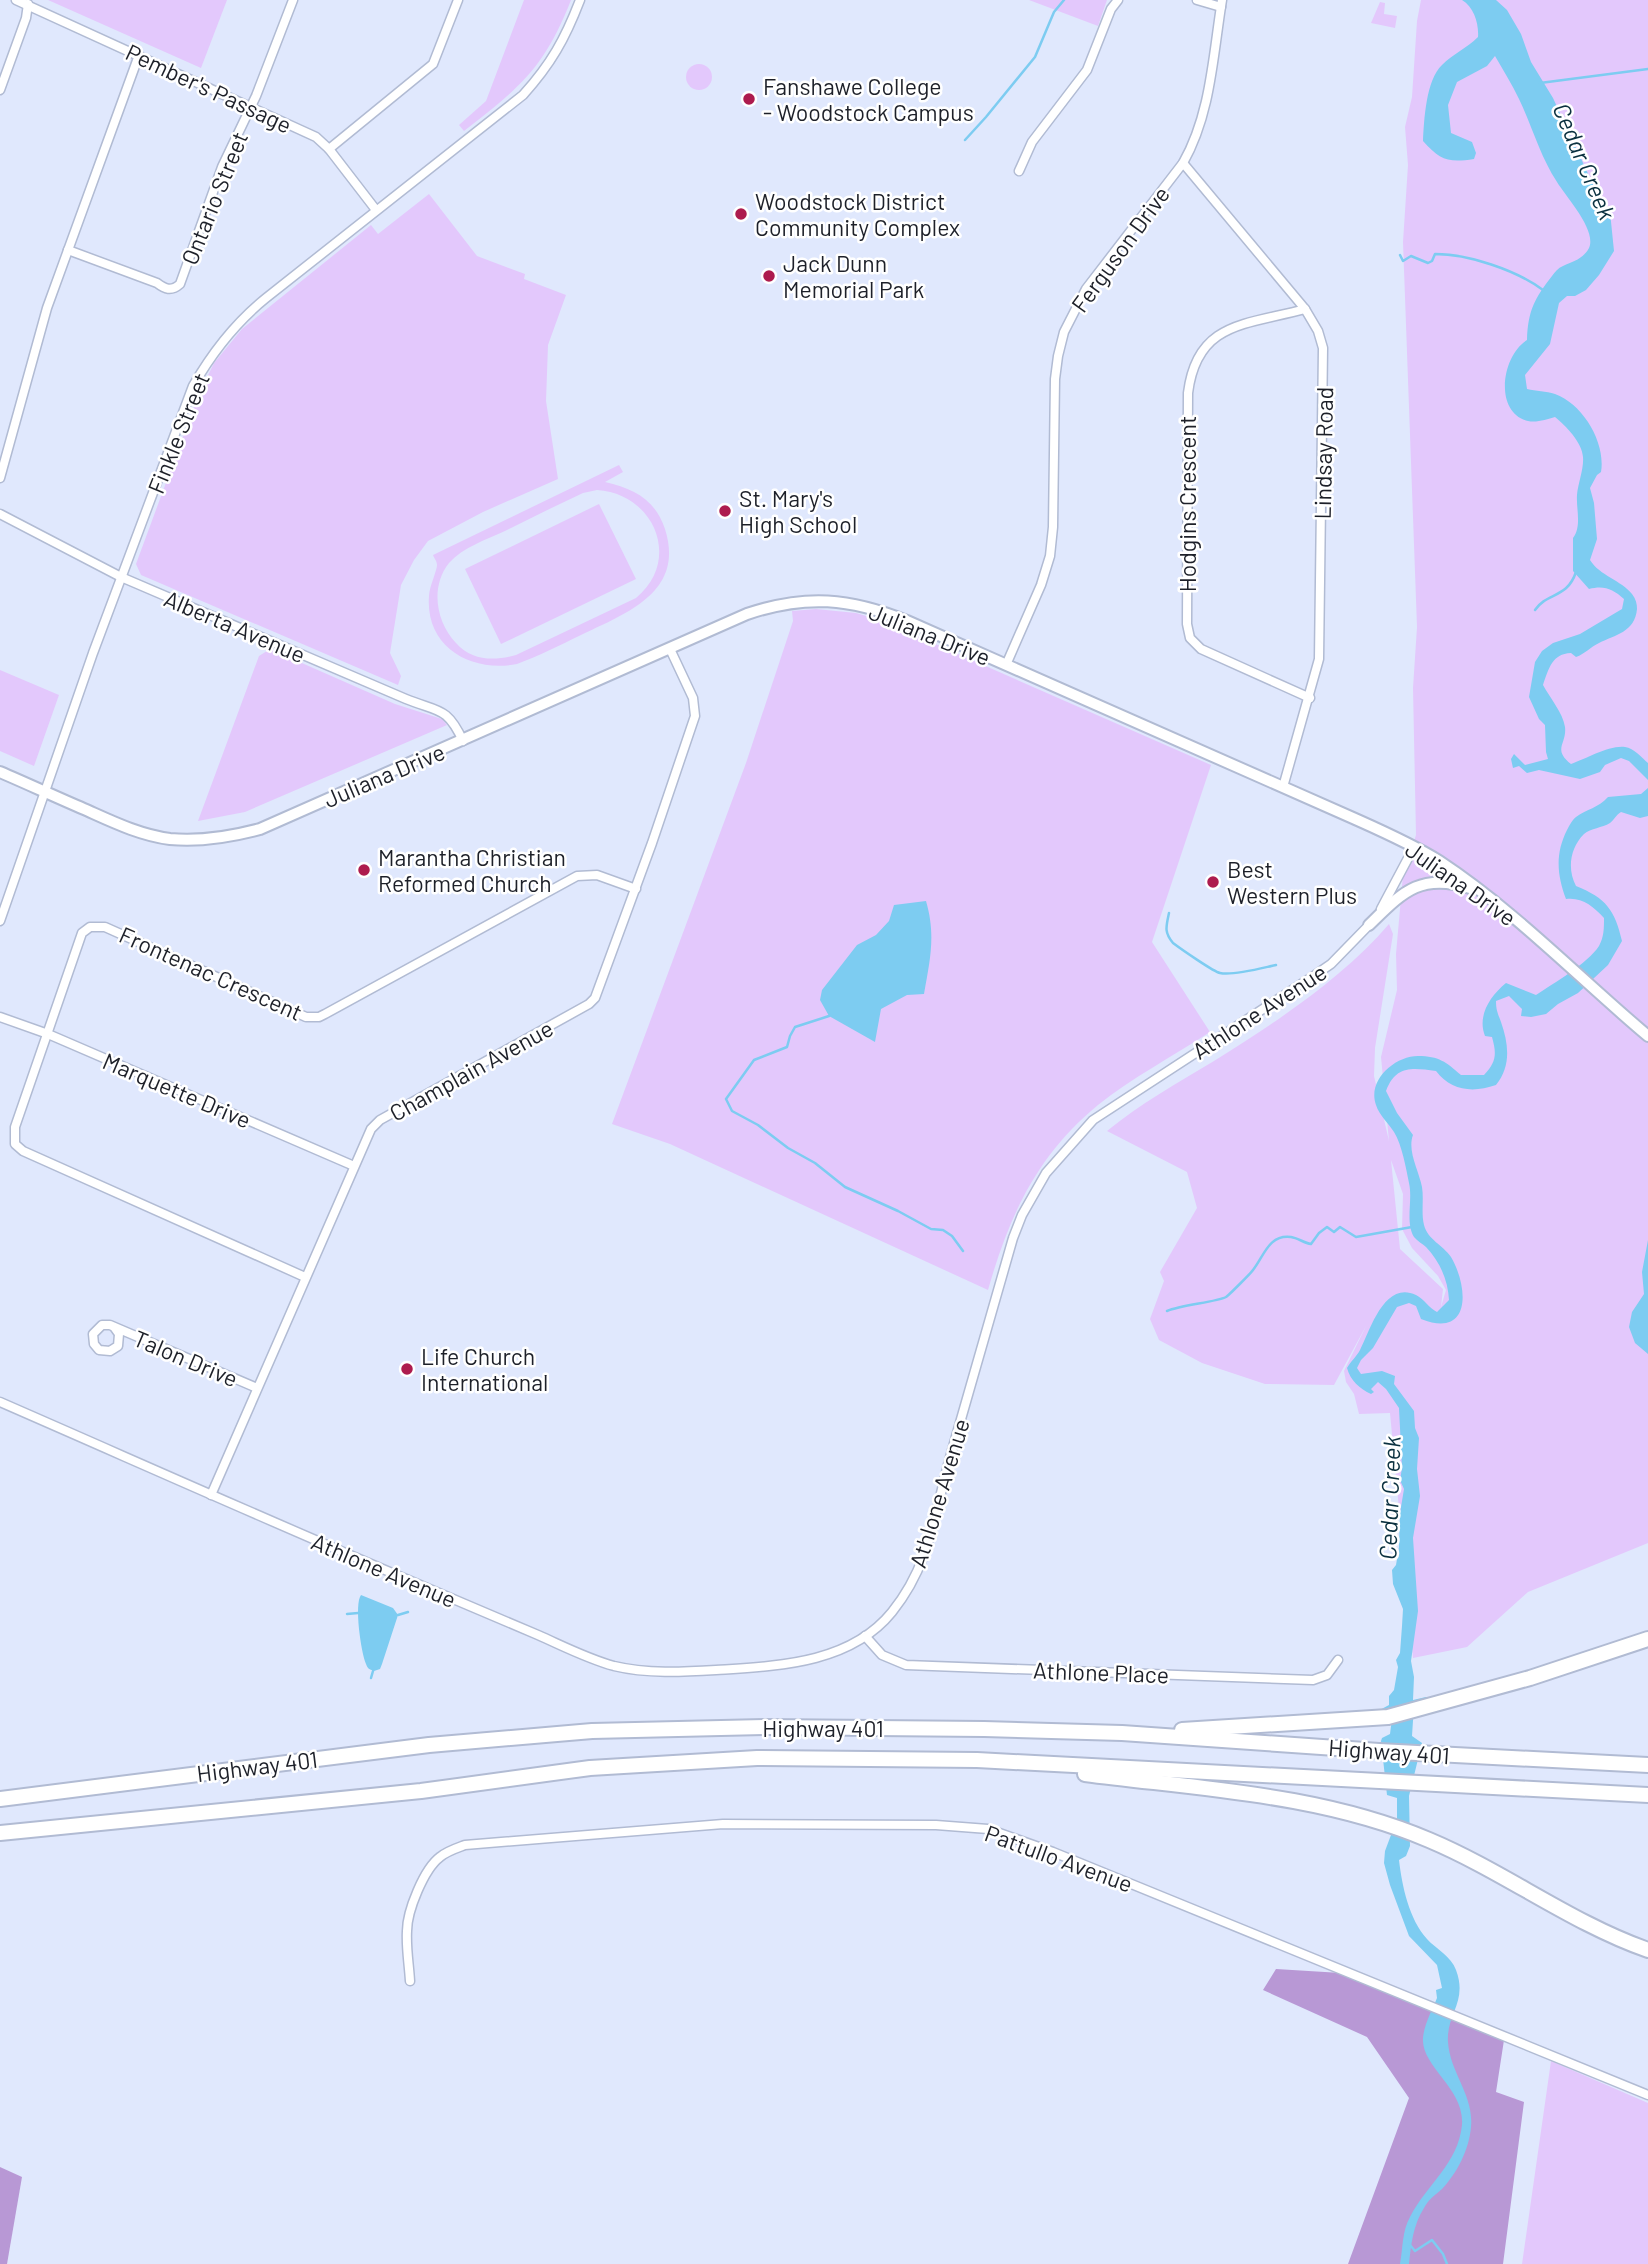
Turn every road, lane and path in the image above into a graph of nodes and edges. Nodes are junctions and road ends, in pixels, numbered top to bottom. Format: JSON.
{"nodes":[{"id":1,"x":16,"y":0,"type":"edge"},
{"id":2,"x":293,"y":0,"type":"edge"},
{"id":3,"x":458,"y":0,"type":"edge"},
{"id":4,"x":580,"y":0,"type":"edge"},
{"id":5,"x":1118,"y":0,"type":"edge"},
{"id":6,"x":1197,"y":0,"type":"edge"},
{"id":7,"x":28,"y":3,"type":"edge"},
{"id":8,"x":1222,"y":4,"type":"edge"},
{"id":9,"x":139,"y":55,"type":"junction"},
{"id":10,"x":0,"y":90,"type":"edge"},
{"id":11,"x":251,"y":108,"type":"junction"},
{"id":12,"x":329,"y":149,"type":"junction"},
{"id":13,"x":1183,"y":163,"type":"junction"},
{"id":14,"x":1019,"y":171,"type":"dead end"},
{"id":15,"x":376,"y":210,"type":"junction"},
{"id":16,"x":68,"y":250,"type":"junction"},
{"id":17,"x":1305,"y":309,"type":"junction"},
{"id":18,"x":0,"y":478,"type":"edge"},
{"id":19,"x":0,"y":514,"type":"edge"},
{"id":20,"x":121,"y":578,"type":"junction"},
{"id":21,"x":670,"y":649,"type":"junction"},
{"id":22,"x":1006,"y":665,"type":"junction"},
{"id":23,"x":1310,"y":698,"type":"junction"},
{"id":24,"x":463,"y":741,"type":"junction"},
{"id":25,"x":0,"y":772,"type":"edge"},
{"id":26,"x":1283,"y":787,"type":"junction"},
{"id":27,"x":45,"y":792,"type":"junction"},
{"id":28,"x":1414,"y":847,"type":"junction"},
{"id":29,"x":635,"y":889,"type":"junction"},
{"id":30,"x":1491,"y":900,"type":"junction"},
{"id":31,"x":0,"y":921,"type":"edge"},
{"id":32,"x":1369,"y":925,"type":"junction"},
{"id":33,"x":0,"y":1017,"type":"edge"},
{"id":34,"x":48,"y":1034,"type":"junction"},
{"id":35,"x":1648,"y":1036,"type":"edge"},
{"id":36,"x":354,"y":1166,"type":"junction"},
{"id":37,"x":305,"y":1277,"type":"junction"},
{"id":38,"x":114,"y":1327,"type":"dead end"},
{"id":39,"x":257,"y":1388,"type":"junction"},
{"id":40,"x":0,"y":1402,"type":"edge"},
{"id":41,"x":211,"y":1494,"type":"junction"},
{"id":42,"x":866,"y":1636,"type":"junction"},
{"id":43,"x":1648,"y":1639,"type":"edge"},
{"id":44,"x":1338,"y":1660,"type":"dead end"},
{"id":45,"x":1122,"y":1733,"type":"junction"},
{"id":46,"x":977,"y":1760,"type":"junction"},
{"id":47,"x":1648,"y":1765,"type":"edge"},
{"id":48,"x":1648,"y":1794,"type":"edge"},
{"id":49,"x":0,"y":1799,"type":"edge"},
{"id":50,"x":0,"y":1833,"type":"edge"},
{"id":51,"x":1648,"y":1950,"type":"edge"},
{"id":52,"x":410,"y":1981,"type":"dead end"},
{"id":53,"x":1648,"y":2095,"type":"edge"}],
"edges":[{"from":1,"to":7,"type":"street","name":"Pember's Passage"},
{"from":2,"to":11,"type":"street","name":"Ontario Street"},
{"from":3,"to":12,"type":"street"},
{"from":4,"to":15,"type":"street","name":"Finkle Street"},
{"from":5,"to":14,"type":"street"},
{"from":6,"to":8,"type":"street"},
{"from":7,"to":9,"type":"street","name":"Pember's Passage"},
{"from":7,"to":10,"type":"street"},
{"from":8,"to":13,"type":"street","name":"Ferguson Drive"},
{"from":9,"to":11,"type":"street","name":"Pember's Passage"},
{"from":9,"to":16,"type":"street"},
{"from":11,"to":12,"type":"street","name":"Pember's Passage"},
{"from":11,"to":16,"type":"street","name":"Ontario Street"},
{"from":12,"to":15,"type":"street","name":"Pember's Passage"},
{"from":13,"to":17,"type":"street","name":"Lindsay Road"},
{"from":13,"to":22,"type":"street","name":"Ferguson Drive"},
{"from":15,"to":20,"type":"street","name":"Finkle Street"},
{"from":16,"to":18,"type":"street"},
{"from":17,"to":23,"type":"street","name":"Lindsay Road"},
{"from":17,"to":23,"type":"street","name":"Hodgins Crescent"},
{"from":19,"to":20,"type":"street","name":"Alberta Avenue"},
{"from":20,"to":24,"type":"street","name":"Alberta Avenue"},
{"from":20,"to":27,"type":"street","name":"Finkle Street"},
{"from":21,"to":22,"type":"street","name":"Juliana Drive"},
{"from":21,"to":24,"type":"street","name":"Juliana Drive"},
{"from":21,"to":29,"type":"street","name":"Champlain Avenue"},
{"from":22,"to":26,"type":"street","name":"Juliana Drive"},
{"from":23,"to":26,"type":"street","name":"Lindsay Road"},
{"from":24,"to":27,"type":"street","name":"Juliana Drive"},
{"from":25,"to":27,"type":"street","name":"Juliana Drive"},
{"from":26,"to":28,"type":"street","name":"Juliana Drive"},
{"from":27,"to":31,"type":"street","name":"Finkle Street"},
{"from":28,"to":30,"type":"street","name":"Juliana Drive"},
{"from":28,"to":32,"type":"street","name":"Athlone Avenue"},
{"from":29,"to":34,"type":"street","name":"Frontenac Crescent"},
{"from":29,"to":36,"type":"street","name":"Champlain Avenue"},
{"from":30,"to":32,"type":"street"},
{"from":30,"to":35,"type":"street","name":"Juliana Drive"},
{"from":32,"to":42,"type":"street","name":"Athlone Avenue"},
{"from":33,"to":34,"type":"street","name":"Marquette Drive"},
{"from":34,"to":36,"type":"street","name":"Marquette Drive"},
{"from":34,"to":37,"type":"street","name":"Frontenac Crescent"},
{"from":36,"to":37,"type":"street","name":"Champlain Avenue"},
{"from":37,"to":39,"type":"street","name":"Champlain Avenue"},
{"from":38,"to":39,"type":"street","name":"Talon Drive"},
{"from":39,"to":41,"type":"street","name":"Champlain Avenue"},
{"from":40,"to":41,"type":"street","name":"Athlone Avenue"},
{"from":41,"to":42,"type":"street","name":"Athlone Avenue"},
{"from":42,"to":44,"type":"street","name":"Athlone Place"},
{"from":43,"to":45,"type":"highway"},
{"from":45,"to":47,"type":"highway","name":"Highway 401"},
{"from":45,"to":49,"type":"highway","name":"Highway 401"},
{"from":46,"to":48,"type":"highway","name":"Highway 401"},
{"from":46,"to":50,"type":"highway","name":"Highway 401"},
{"from":46,"to":51,"type":"highway"},
{"from":52,"to":53,"type":"street","name":"Pattullo Avenue"}]}
